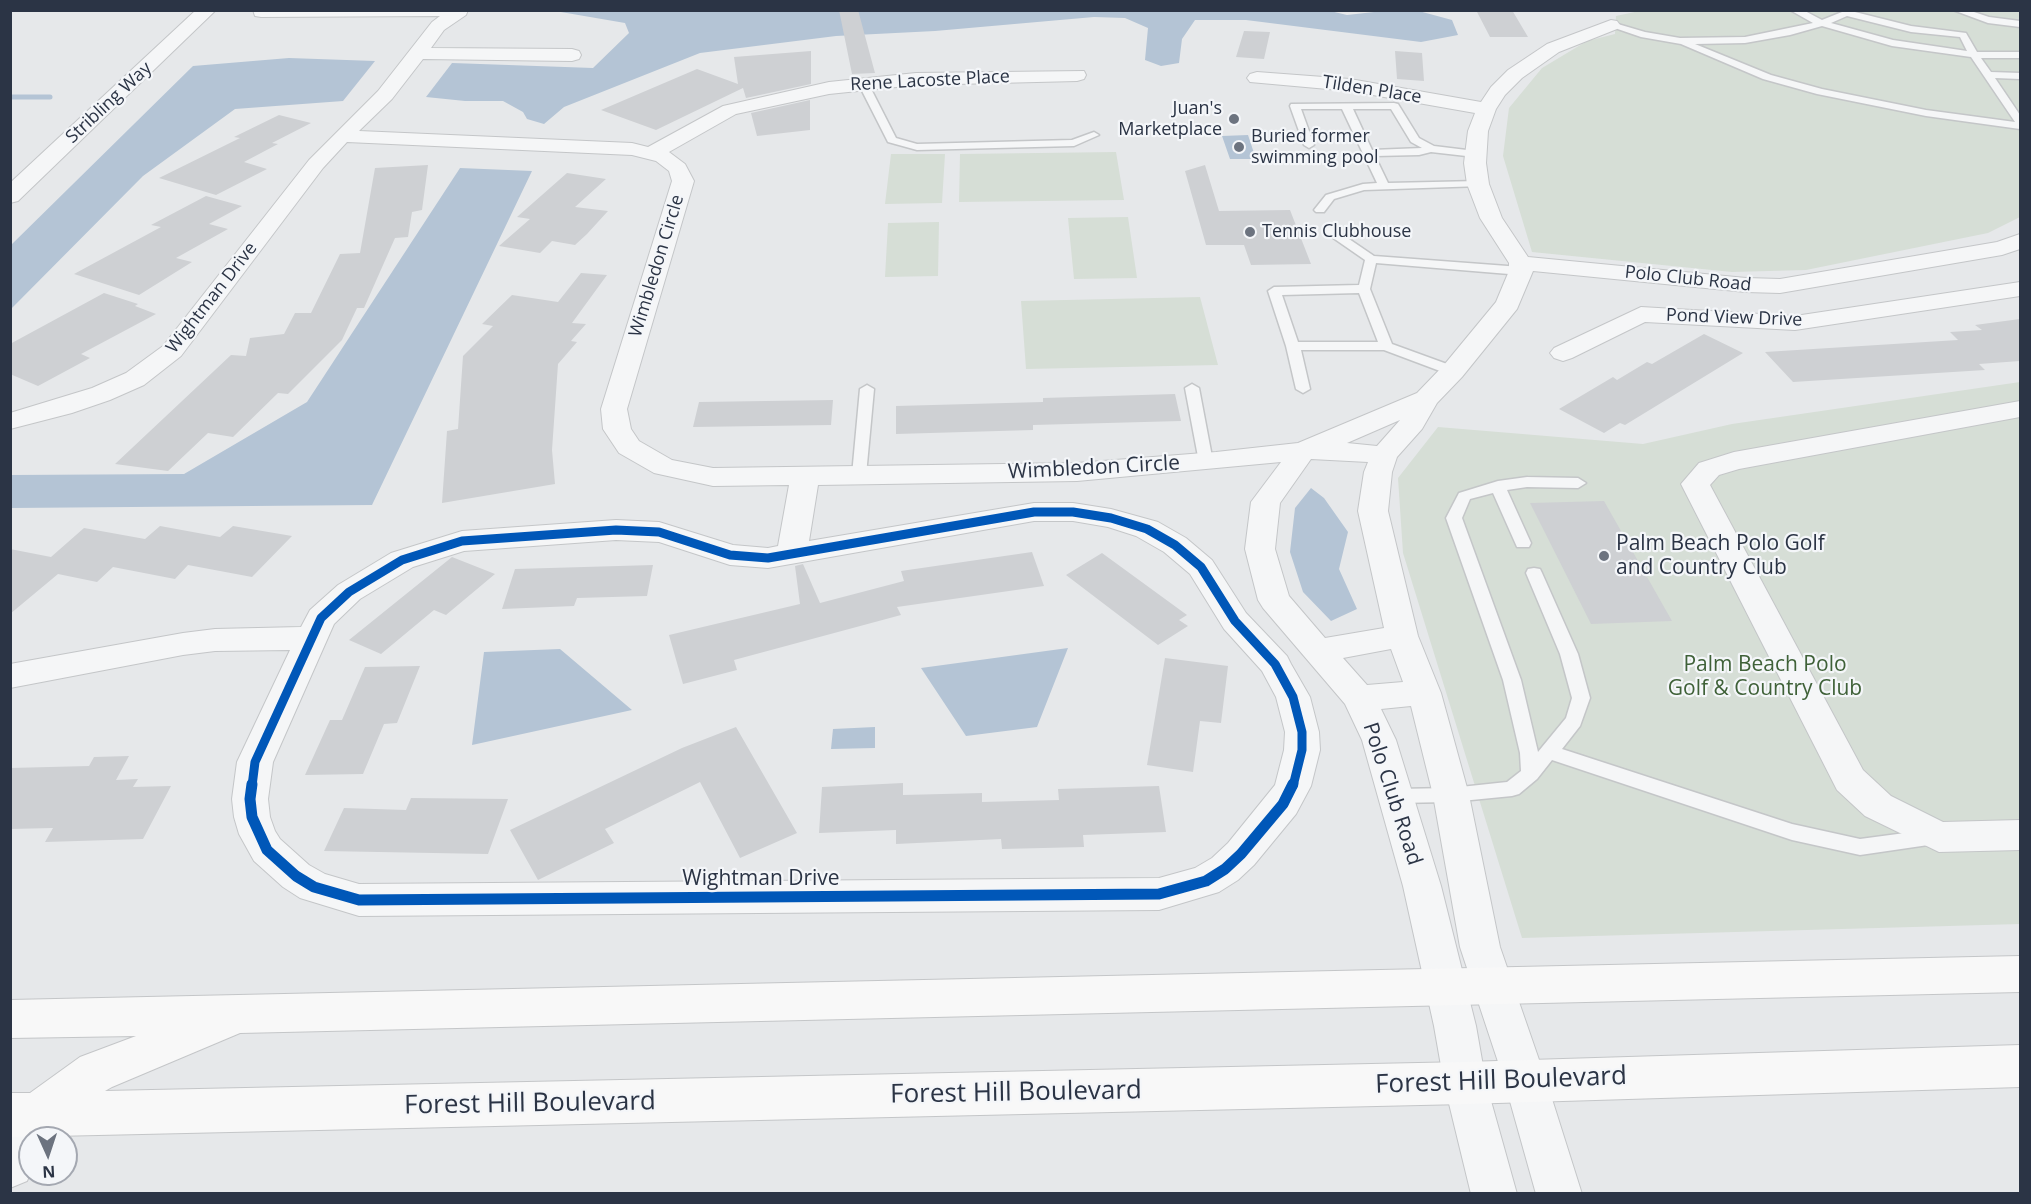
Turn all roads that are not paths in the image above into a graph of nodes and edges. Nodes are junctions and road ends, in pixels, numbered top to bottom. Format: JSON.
{"nodes":[{"id":1,"x":207,"y":10,"type":"edge"},
{"id":2,"x":1794,"y":10,"type":"edge"},
{"id":3,"x":1957,"y":10,"type":"edge"},
{"id":4,"x":460,"y":11,"type":"edge"},
{"id":5,"x":261,"y":12,"type":"dead end"},
{"id":6,"x":1584,"y":14,"type":"dead end"},
{"id":7,"x":1822,"y":23,"type":"junction"},
{"id":8,"x":2020,"y":24,"type":"edge"},
{"id":9,"x":1611,"y":25,"type":"junction"},
{"id":10,"x":1680,"y":41,"type":"junction"},
{"id":11,"x":417,"y":53,"type":"junction"},
{"id":12,"x":572,"y":55,"type":"dead end"},
{"id":13,"x":1974,"y":55,"type":"junction"},
{"id":14,"x":2020,"y":56,"type":"edge"},
{"id":15,"x":1077,"y":75,"type":"dead end"},
{"id":16,"x":1988,"y":75,"type":"junction"},
{"id":17,"x":2020,"y":76,"type":"edge"},
{"id":18,"x":1257,"y":78,"type":"dead end"},
{"id":19,"x":864,"y":83,"type":"junction"},
{"id":20,"x":2005,"y":100,"type":"junction"},
{"id":21,"x":2020,"y":100,"type":"edge"},
{"id":22,"x":1346,"y":106,"type":"junction"},
{"id":23,"x":1486,"y":109,"type":"junction"},
{"id":24,"x":2020,"y":124,"type":"edge"},
{"id":25,"x":1095,"y":135,"type":"dead end"},
{"id":26,"x":342,"y":136,"type":"junction"},
{"id":27,"x":1309,"y":145,"type":"dead end"},
{"id":28,"x":1431,"y":149,"type":"junction"},
{"id":29,"x":652,"y":153,"type":"junction"},
{"id":30,"x":1368,"y":153,"type":"junction"},
{"id":31,"x":1475,"y":154,"type":"junction"},
{"id":32,"x":1478,"y":184,"type":"junction"},
{"id":33,"x":1384,"y":186,"type":"junction"},
{"id":34,"x":10,"y":196,"type":"edge"},
{"id":35,"x":1320,"y":210,"type":"dead end"},
{"id":36,"x":1330,"y":230,"type":"dead end"},
{"id":37,"x":2020,"y":241,"type":"edge"},
{"id":38,"x":1973,"y":254,"type":"junction"},
{"id":39,"x":1371,"y":259,"type":"junction"},
{"id":40,"x":1521,"y":267,"type":"junction"},
{"id":41,"x":2020,"y":284,"type":"edge"},
{"id":42,"x":1364,"y":289,"type":"junction"},
{"id":43,"x":2020,"y":289,"type":"edge"},
{"id":44,"x":1293,"y":346,"type":"junction"},
{"id":45,"x":1386,"y":346,"type":"junction"},
{"id":46,"x":1563,"y":353,"type":"dead end"},
{"id":47,"x":1453,"y":371,"type":"junction"},
{"id":48,"x":1192,"y":388,"type":"dead end"},
{"id":49,"x":867,"y":389,"type":"dead end"},
{"id":50,"x":1303,"y":389,"type":"dead end"},
{"id":51,"x":1426,"y":399,"type":"junction"},
{"id":52,"x":2020,"y":409,"type":"edge"},
{"id":53,"x":10,"y":421,"type":"edge"},
{"id":54,"x":1303,"y":452,"type":"junction"},
{"id":55,"x":1384,"y":455,"type":"junction"},
{"id":56,"x":1206,"y":462,"type":"junction"},
{"id":57,"x":859,"y":475,"type":"junction"},
{"id":58,"x":802,"y":476,"type":"junction"},
{"id":59,"x":1578,"y":483,"type":"dead end"},
{"id":60,"x":1498,"y":486,"type":"junction"},
{"id":61,"x":1523,"y":543,"type":"dead end"},
{"id":62,"x":791,"y":555,"type":"junction"},
{"id":63,"x":1534,"y":573,"type":"dead end"},
{"id":64,"x":1402,"y":636,"type":"junction"},
{"id":65,"x":312,"y":638,"type":"junction"},
{"id":66,"x":1320,"y":650,"type":"junction"},
{"id":67,"x":10,"y":676,"type":"edge"},
{"id":68,"x":1424,"y":693,"type":"junction"},
{"id":69,"x":1359,"y":698,"type":"junction"},
{"id":70,"x":1550,"y":752,"type":"junction"},
{"id":71,"x":1530,"y":774,"type":"junction"},
{"id":72,"x":1451,"y":795,"type":"junction"},
{"id":73,"x":1396,"y":796,"type":"junction"},
{"id":74,"x":2020,"y":835,"type":"edge"},
{"id":75,"x":1939,"y":837,"type":"junction"},
{"id":76,"x":2020,"y":974,"type":"edge"},
{"id":77,"x":1492,"y":985,"type":"junction"},
{"id":78,"x":1450,"y":1006,"type":"junction"},
{"id":79,"x":242,"y":1013,"type":"junction"},
{"id":80,"x":10,"y":1019,"type":"edge"},
{"id":81,"x":2020,"y":1066,"type":"edge"},
{"id":82,"x":1525,"y":1080,"type":"junction"},
{"id":83,"x":1465,"y":1083,"type":"junction"},
{"id":84,"x":24,"y":1115,"type":"edge"},
{"id":85,"x":10,"y":1165,"type":"edge"},
{"id":86,"x":1494,"y":1194,"type":"edge"},
{"id":87,"x":1559,"y":1194,"type":"edge"}],
"edges":[{"from":1,"to":34,"type":"street","name":"Stribling Way"},
{"from":2,"to":7,"type":"lane"},
{"from":3,"to":8,"type":"lane"},
{"from":4,"to":5,"type":"street"},
{"from":4,"to":11,"type":"street","name":"Wightman Drive"},
{"from":6,"to":9,"type":"street"},
{"from":7,"to":10,"type":"lane"},
{"from":7,"to":13,"type":"lane"},
{"from":7,"to":13,"type":"lane"},
{"from":9,"to":10,"type":"lane"},
{"from":9,"to":23,"type":"street"},
{"from":10,"to":24,"type":"lane"},
{"from":11,"to":12,"type":"street"},
{"from":11,"to":26,"type":"street","name":"Wightman Drive"},
{"from":13,"to":14,"type":"lane"},
{"from":13,"to":16,"type":"lane"},
{"from":15,"to":19,"type":"street","name":"Rene Lacoste Place"},
{"from":16,"to":17,"type":"lane"},
{"from":16,"to":20,"type":"lane"},
{"from":18,"to":23,"type":"street","name":"Tilden Place"},
{"from":19,"to":25,"type":"lane"},
{"from":19,"to":29,"type":"street","name":"Rene Lacoste Place"},
{"from":20,"to":21,"type":"lane"},
{"from":20,"to":24,"type":"lane"},
{"from":22,"to":27,"type":"lane"},
{"from":22,"to":28,"type":"lane"},
{"from":22,"to":30,"type":"lane"},
{"from":23,"to":31,"type":"street"},
{"from":26,"to":29,"type":"street","name":"Wimbledon Circle"},
{"from":26,"to":53,"type":"street","name":"Wightman Drive"},
{"from":28,"to":30,"type":"lane"},
{"from":28,"to":31,"type":"lane"},
{"from":29,"to":58,"type":"street","name":"Wimbledon Circle"},
{"from":30,"to":33,"type":"lane"},
{"from":31,"to":32,"type":"street"},
{"from":32,"to":33,"type":"lane"},
{"from":32,"to":40,"type":"street"},
{"from":33,"to":35,"type":"lane"},
{"from":36,"to":39,"type":"lane"},
{"from":37,"to":38,"type":"street","name":"Polo Club Road"},
{"from":38,"to":40,"type":"street","name":"Polo Club Road"},
{"from":38,"to":41,"type":"street"},
{"from":39,"to":40,"type":"lane"},
{"from":39,"to":42,"type":"lane"},
{"from":40,"to":47,"type":"street"},
{"from":42,"to":44,"type":"lane"},
{"from":42,"to":45,"type":"lane"},
{"from":43,"to":46,"type":"street","name":"Pond View Drive"},
{"from":44,"to":45,"type":"lane"},
{"from":44,"to":50,"type":"lane"},
{"from":45,"to":47,"type":"lane"},
{"from":47,"to":51,"type":"street"},
{"from":48,"to":56,"type":"lane"},
{"from":49,"to":57,"type":"lane"},
{"from":51,"to":54,"type":"street"},
{"from":51,"to":55,"type":"street"},
{"from":52,"to":75,"type":"street"},
{"from":54,"to":55,"type":"street","name":"Wimbledon Circle"},
{"from":54,"to":56,"type":"street","name":"Wimbledon Circle"},
{"from":54,"to":66,"type":"street","name":"Polo Club Road"},
{"from":55,"to":64,"type":"street"},
{"from":56,"to":57,"type":"street","name":"Wimbledon Circle"},
{"from":57,"to":58,"type":"street","name":"Wimbledon Circle"},
{"from":58,"to":62,"type":"street"},
{"from":59,"to":60,"type":"lane"},
{"from":60,"to":61,"type":"lane"},
{"from":60,"to":71,"type":"lane"},
{"from":62,"to":65,"type":"street","name":"Wightman Drive"},
{"from":62,"to":65,"type":"street","name":"Wightman Drive"},
{"from":63,"to":70,"type":"lane"},
{"from":64,"to":66,"type":"street"},
{"from":64,"to":68,"type":"street"},
{"from":65,"to":67,"type":"street"},
{"from":66,"to":69,"type":"street","name":"Polo Club Road"},
{"from":68,"to":69,"type":"street"},
{"from":68,"to":72,"type":"street"},
{"from":69,"to":73,"type":"street","name":"Polo Club Road"},
{"from":70,"to":71,"type":"lane"},
{"from":70,"to":75,"type":"lane"},
{"from":71,"to":72,"type":"lane"},
{"from":72,"to":73,"type":"lane"},
{"from":72,"to":77,"type":"street"},
{"from":73,"to":78,"type":"street","name":"Polo Club Road"},
{"from":74,"to":75,"type":"street"},
{"from":76,"to":77,"type":"main road"},
{"from":77,"to":78,"type":"main road"},
{"from":77,"to":82,"type":"street"},
{"from":78,"to":79,"type":"main road"},
{"from":78,"to":83,"type":"street","name":"Polo Club Road"},
{"from":79,"to":80,"type":"main road"},
{"from":79,"to":84,"type":"main road"},
{"from":81,"to":82,"type":"main road","name":"Forest Hill Boulevard"},
{"from":82,"to":83,"type":"main road","name":"Forest Hill Boulevard"},
{"from":82,"to":87,"type":"street"},
{"from":83,"to":84,"type":"main road","name":"Forest Hill Boulevard"},
{"from":83,"to":86,"type":"street","name":"Polo Club Road"},
{"from":84,"to":85,"type":"street"}]}
